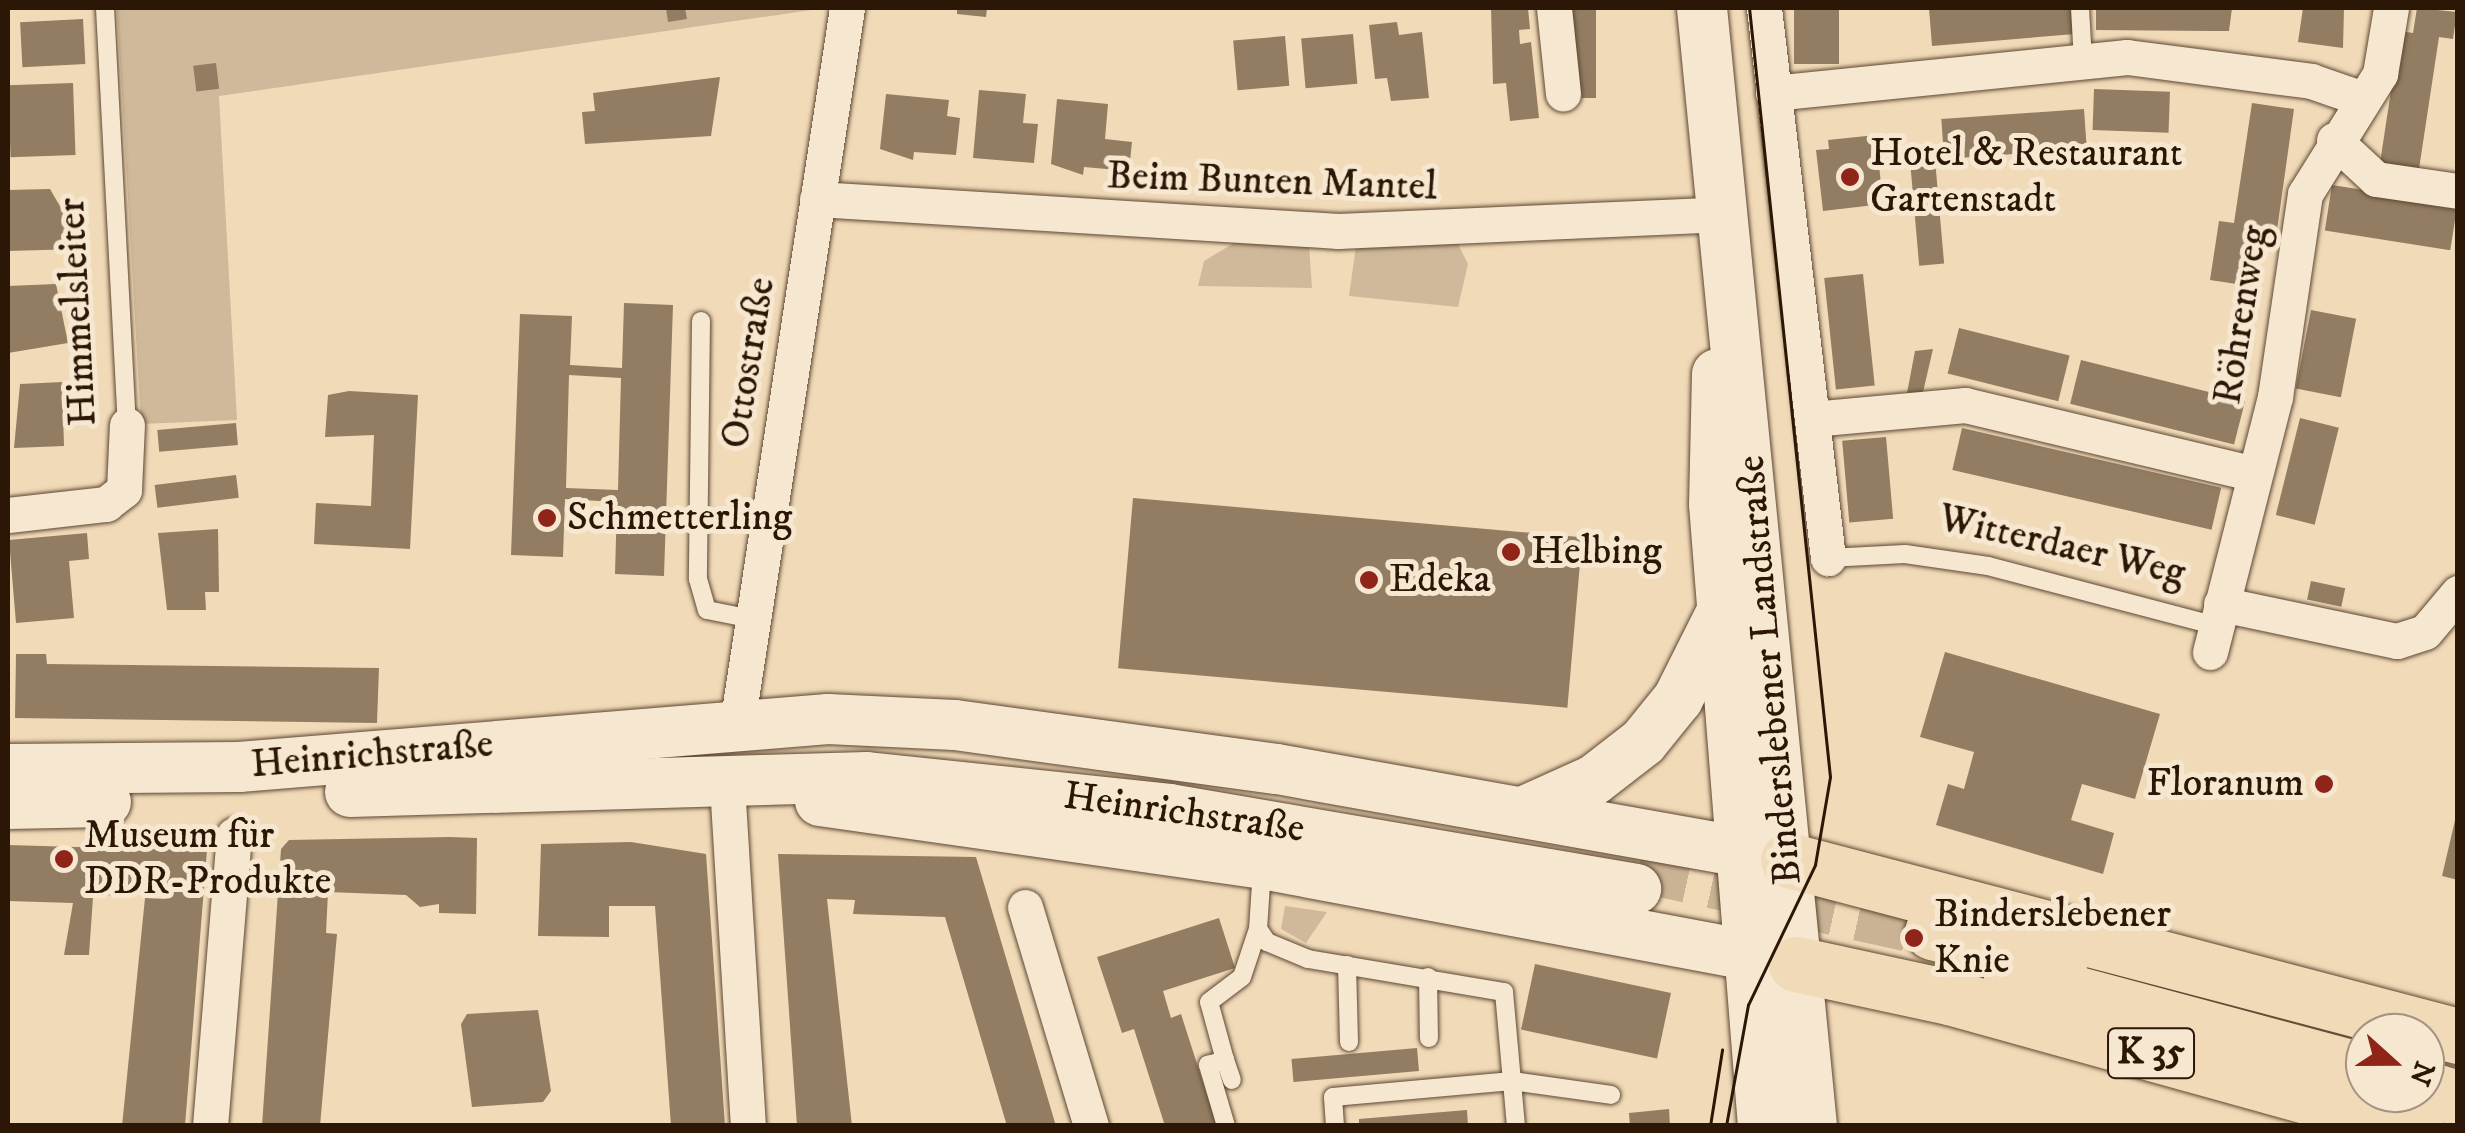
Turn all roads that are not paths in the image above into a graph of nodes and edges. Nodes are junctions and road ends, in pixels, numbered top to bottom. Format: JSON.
{"nodes":[{"id":1,"x":105,"y":8,"type":"edge"},
{"id":2,"x":847,"y":8,"type":"edge"},
{"id":3,"x":1554,"y":8,"type":"edge"},
{"id":4,"x":1702,"y":8,"type":"edge"},
{"id":5,"x":1764,"y":8,"type":"edge"},
{"id":6,"x":2080,"y":8,"type":"edge"},
{"id":7,"x":2391,"y":8,"type":"edge"},
{"id":8,"x":2082,"y":62,"type":"junction"},
{"id":9,"x":1773,"y":93,"type":"junction"},
{"id":10,"x":1563,"y":94,"type":"dead end"},
{"id":11,"x":2360,"y":98,"type":"junction"},
{"id":12,"x":2334,"y":140,"type":"junction"},
{"id":13,"x":2458,"y":191,"type":"edge"},
{"id":14,"x":817,"y":198,"type":"junction"},
{"id":15,"x":1725,"y":214,"type":"junction"},
{"id":16,"x":701,"y":321,"type":"dead end"},
{"id":17,"x":1812,"y":418,"type":"junction"},
{"id":18,"x":127,"y":425,"type":"joint"},
{"id":19,"x":2254,"y":474,"type":"junction"},
{"id":20,"x":8,"y":515,"type":"edge"},
{"id":21,"x":1828,"y":558,"type":"joint"},
{"id":22,"x":2458,"y":593,"type":"edge"},
{"id":23,"x":1724,"y":607,"type":"junction"},
{"id":24,"x":747,"y":618,"type":"junction"},
{"id":25,"x":2216,"y":627,"type":"junction"},
{"id":26,"x":736,"y":731,"type":"junction"},
{"id":27,"x":8,"y":769,"type":"edge"},
{"id":28,"x":727,"y":784,"type":"junction"},
{"id":29,"x":8,"y":804,"type":"edge"},
{"id":30,"x":1528,"y":810,"type":"junction"},
{"id":31,"x":234,"y":835,"type":"dead end"},
{"id":32,"x":1767,"y":856,"type":"junction"},
{"id":33,"x":1262,"y":864,"type":"junction"},
{"id":34,"x":1024,"y":907,"type":"dead end"},
{"id":35,"x":1258,"y":930,"type":"junction"},
{"id":36,"x":1774,"y":959,"type":"junction"},
{"id":37,"x":1347,"y":966,"type":"junction"},
{"id":38,"x":1428,"y":978,"type":"junction"},
{"id":39,"x":2458,"y":1036,"type":"edge"},
{"id":40,"x":1428,"y":1038,"type":"dead end"},
{"id":41,"x":1349,"y":1042,"type":"dead end"},
{"id":42,"x":2345,"y":1044,"type":"edge"},
{"id":43,"x":1226,"y":1060,"type":"junction"},
{"id":44,"x":2345,"y":1065,"type":"edge"},
{"id":45,"x":1232,"y":1080,"type":"dead end"},
{"id":46,"x":1512,"y":1081,"type":"junction"},
{"id":47,"x":1611,"y":1095,"type":"dead end"},
{"id":48,"x":210,"y":1126,"type":"edge"},
{"id":49,"x":748,"y":1126,"type":"edge"},
{"id":50,"x":1091,"y":1126,"type":"edge"},
{"id":51,"x":1226,"y":1126,"type":"edge"},
{"id":52,"x":1334,"y":1126,"type":"edge"},
{"id":53,"x":1516,"y":1126,"type":"edge"},
{"id":54,"x":1764,"y":1126,"type":"edge"},
{"id":55,"x":1812,"y":1126,"type":"edge"},
{"id":56,"x":2415,"y":1126,"type":"edge"}],
"edges":[{"from":1,"to":18,"type":"lane","name":"Himmelsleiter"},
{"from":2,"to":14,"type":"street","name":"Ottostraße"},
{"from":3,"to":10,"type":"street"},
{"from":4,"to":15,"type":"main road","name":"Binderslebener Landstraße"},
{"from":5,"to":9,"type":"street","name":"Binderslebener Landstraße"},
{"from":6,"to":8,"type":"lane"},
{"from":7,"to":11,"type":"street","name":"Röhrenweg"},
{"from":8,"to":9,"type":"street"},
{"from":8,"to":11,"type":"street"},
{"from":9,"to":17,"type":"street","name":"Binderslebener Landstraße"},
{"from":11,"to":12,"type":"street","name":"Röhrenweg"},
{"from":12,"to":13,"type":"street"},
{"from":12,"to":19,"type":"street","name":"Röhrenweg"},
{"from":14,"to":15,"type":"street","name":"Beim Bunten Mantel"},
{"from":14,"to":24,"type":"street","name":"Ottostraße"},
{"from":15,"to":23,"type":"main road","name":"Binderslebener Landstraße"},
{"from":15,"to":32,"type":"main road","name":"Binderslebener Landstraße"},
{"from":16,"to":24,"type":"lane"},
{"from":17,"to":19,"type":"street"},
{"from":17,"to":21,"type":"street","name":"Binderslebener Landstraße"},
{"from":18,"to":20,"type":"street","name":"Himmelsleiter"},
{"from":19,"to":25,"type":"street","name":"Röhrenweg"},
{"from":21,"to":25,"type":"lane","name":"Witterdaer Weg"},
{"from":22,"to":25,"type":"street","name":"Witterdaer Weg"},
{"from":23,"to":30,"type":"main road"},
{"from":23,"to":32,"type":"main road","name":"Binderslebener Landstraße"},
{"from":24,"to":26,"type":"street","name":"Ottostraße"},
{"from":26,"to":27,"type":"main road","name":"Heinrichstraße","number":"K 35"},
{"from":26,"to":28,"type":"main road","name":"Heinrichstraße","number":"K 35"},
{"from":26,"to":30,"type":"main road","name":"Heinrichstraße","number":"K 35"},
{"from":28,"to":29,"type":"main road","name":"Heinrichstraße","number":"K 35"},
{"from":28,"to":33,"type":"main road","name":"Heinrichstraße","number":"K 35"},
{"from":28,"to":49,"type":"street"},
{"from":30,"to":32,"type":"main road","name":"Heinrichstraße","number":"K 35"},
{"from":31,"to":48,"type":"street"},
{"from":32,"to":36,"type":"main road","name":"Binderslebener Landstraße"},
{"from":32,"to":39,"type":"highway","number":"K 35"},
{"from":33,"to":35,"type":"lane"},
{"from":33,"to":36,"type":"main road","name":"Heinrichstraße","number":"K 35"},
{"from":34,"to":50,"type":"street"},
{"from":35,"to":37,"type":"lane"},
{"from":35,"to":43,"type":"lane"},
{"from":36,"to":54,"type":"main road","name":"Binderslebener Landstraße"},
{"from":36,"to":55,"type":"main road","name":"Binderslebener Landstraße"},
{"from":36,"to":56,"type":"highway","number":"K 35"},
{"from":37,"to":38,"type":"lane"},
{"from":37,"to":41,"type":"lane"},
{"from":38,"to":40,"type":"lane"},
{"from":38,"to":46,"type":"lane"},
{"from":42,"to":44,"type":"highway","number":"K 35"},
{"from":43,"to":45,"type":"lane"},
{"from":43,"to":51,"type":"lane"},
{"from":46,"to":47,"type":"lane"},
{"from":46,"to":52,"type":"lane"},
{"from":46,"to":53,"type":"lane"}]}
